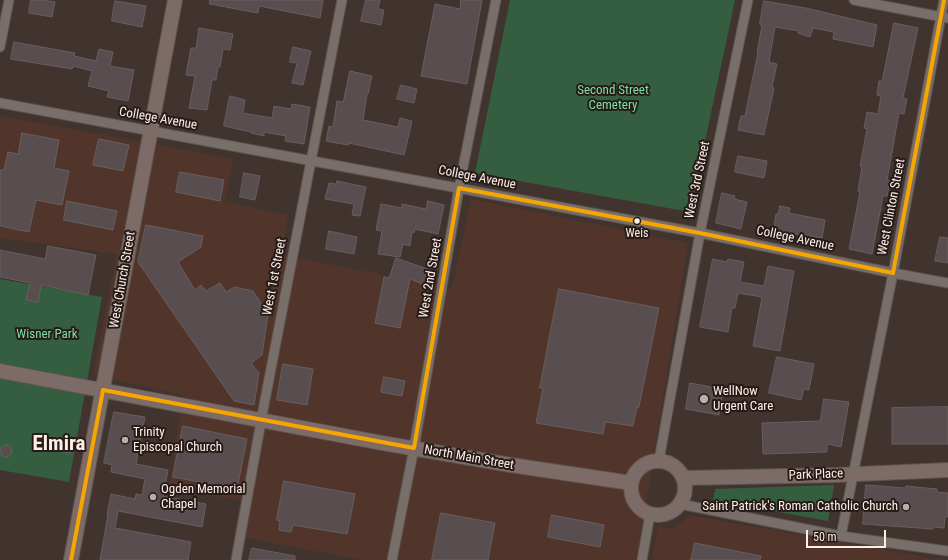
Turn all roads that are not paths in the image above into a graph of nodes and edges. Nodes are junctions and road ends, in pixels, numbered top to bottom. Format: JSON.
{"nodes":[{"id":1,"x":9,"y":0,"type":"edge"},
{"id":2,"x":175,"y":0,"type":"edge"},
{"id":3,"x":342,"y":0,"type":"edge"},
{"id":4,"x":496,"y":0,"type":"edge"},
{"id":5,"x":748,"y":0,"type":"edge"},
{"id":6,"x":854,"y":0,"type":"edge"},
{"id":7,"x":944,"y":0,"type":"edge"},
{"id":8,"x":945,"y":17,"type":"edge"},
{"id":9,"x":0,"y":47,"type":"edge"},
{"id":10,"x":0,"y":103,"type":"edge"},
{"id":11,"x":150,"y":131,"type":"junction"},
{"id":12,"x":311,"y":161,"type":"junction"},
{"id":13,"x":459,"y":188,"type":"junction"},
{"id":14,"x":700,"y":233,"type":"junction"},
{"id":15,"x":893,"y":274,"type":"junction"},
{"id":16,"x":948,"y":283,"type":"edge"},
{"id":17,"x":0,"y":371,"type":"edge"},
{"id":18,"x":103,"y":390,"type":"junction"},
{"id":19,"x":261,"y":420,"type":"junction"},
{"id":20,"x":414,"y":448,"type":"junction"},
{"id":21,"x":659,"y":460,"type":"junction"},
{"id":22,"x":948,"y":470,"type":"edge"},
{"id":23,"x":854,"y":474,"type":"junction"},
{"id":24,"x":684,"y":478,"type":"junction"},
{"id":25,"x":631,"y":483,"type":"junction"},
{"id":26,"x":680,"y":504,"type":"junction"},
{"id":27,"x":650,"y":514,"type":"junction"},
{"id":28,"x":842,"y":536,"type":"junction"},
{"id":29,"x":948,"y":551,"type":"edge"},
{"id":30,"x":72,"y":560,"type":"edge"},
{"id":31,"x":236,"y":560,"type":"edge"},
{"id":32,"x":392,"y":560,"type":"edge"},
{"id":33,"x":642,"y":560,"type":"edge"}],
"edges":[{"from":1,"to":9,"type":"street"},
{"from":2,"to":11,"type":"main road","name":"West Church Street"},
{"from":3,"to":12,"type":"street","name":"West 1st Street"},
{"from":4,"to":13,"type":"street","name":"West 2nd Street"},
{"from":5,"to":14,"type":"street","name":"West 3rd Street"},
{"from":6,"to":8,"type":"street"},
{"from":7,"to":8,"type":"street","name":"West Clinton Street"},
{"from":8,"to":15,"type":"street","name":"West Clinton Street"},
{"from":10,"to":11,"type":"street","name":"College Avenue"},
{"from":11,"to":12,"type":"street","name":"College Avenue"},
{"from":11,"to":18,"type":"main road","name":"West Church Street"},
{"from":12,"to":13,"type":"street","name":"College Avenue"},
{"from":12,"to":19,"type":"street","name":"West 1st Street"},
{"from":13,"to":14,"type":"street","name":"College Avenue"},
{"from":13,"to":20,"type":"street","name":"West 2nd Street"},
{"from":14,"to":15,"type":"street","name":"College Avenue"},
{"from":14,"to":21,"type":"street","name":"West 3rd Street"},
{"from":15,"to":16,"type":"street","name":"College Avenue"},
{"from":15,"to":23,"type":"street","name":"West Clinton Street"},
{"from":17,"to":18,"type":"main road","name":"North Main Street"},
{"from":18,"to":19,"type":"main road","name":"North Main Street"},
{"from":18,"to":30,"type":"main road","name":"West Church Street"},
{"from":19,"to":20,"type":"main road","name":"North Main Street"},
{"from":19,"to":31,"type":"street","name":"West 1st Street"},
{"from":20,"to":25,"type":"main road","name":"North Main Street"},
{"from":20,"to":32,"type":"street","name":"West 2nd Street"},
{"from":21,"to":24,"type":"main road"},
{"from":21,"to":25,"type":"main road"},
{"from":22,"to":23,"type":"main road","name":"Park Place"},
{"from":23,"to":24,"type":"main road","name":"Park Place"},
{"from":23,"to":28,"type":"street","name":"West Clinton Street"},
{"from":24,"to":26,"type":"main road"},
{"from":25,"to":27,"type":"main road"},
{"from":26,"to":27,"type":"main road"},
{"from":26,"to":28,"type":"street"},
{"from":27,"to":33,"type":"street"},
{"from":28,"to":29,"type":"street"}]}
